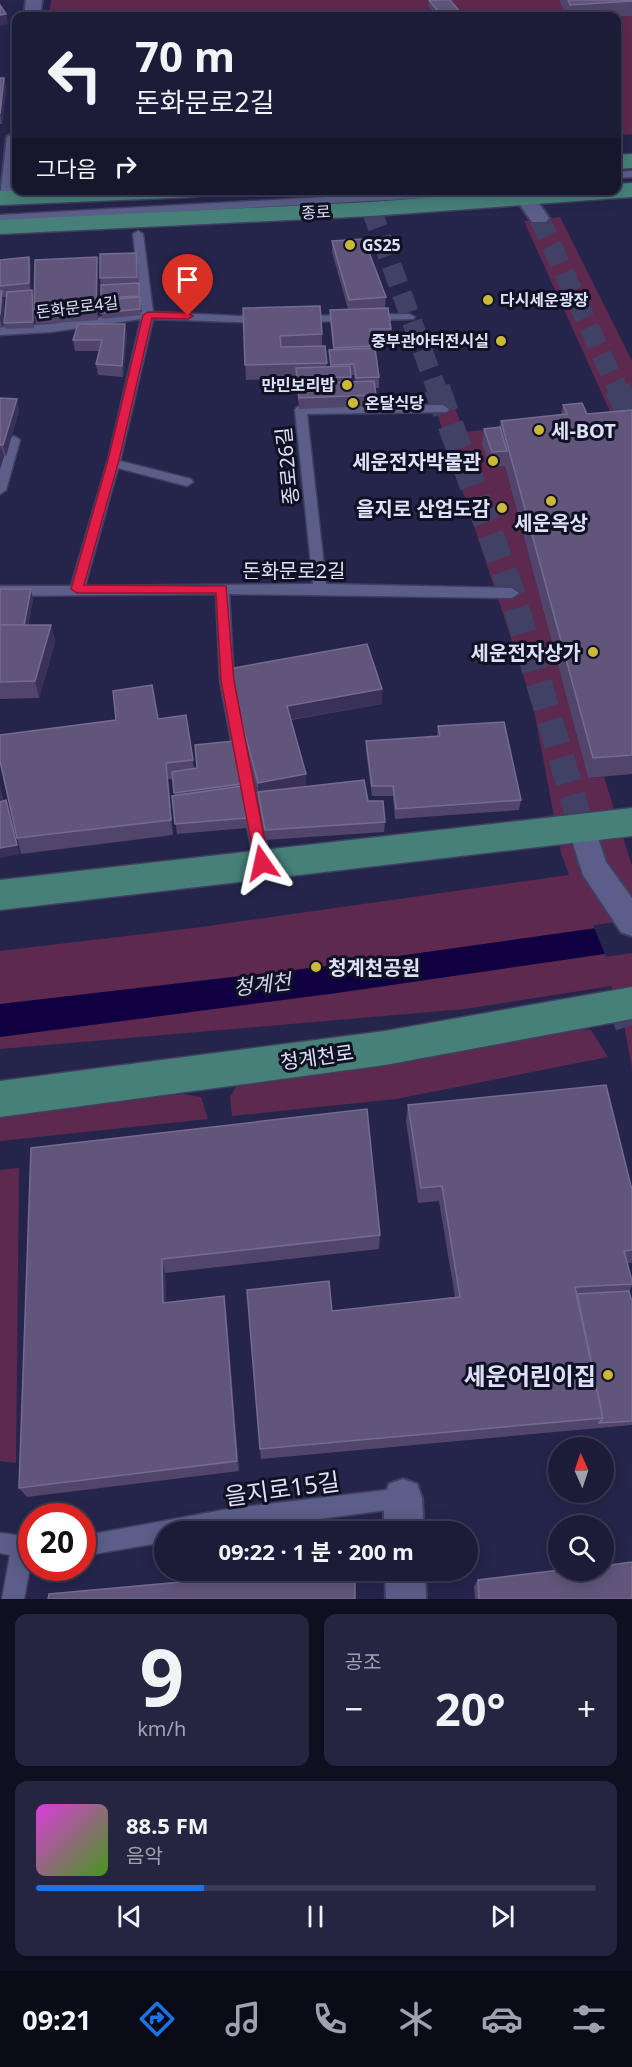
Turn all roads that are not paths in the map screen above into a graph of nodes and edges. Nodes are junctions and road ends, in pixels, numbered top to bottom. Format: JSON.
{"nodes":[{"id":1,"x":12,"y":159,"type":"edge"},
{"id":2,"x":81,"y":195,"type":"edge"},
{"id":3,"x":589,"y":195,"type":"edge"},
{"id":4,"x":5,"y":198,"type":"edge"},
{"id":5,"x":528,"y":202,"type":"edge"},
{"id":6,"x":0,"y":218,"type":"edge"},
{"id":7,"x":0,"y":227,"type":"edge"},
{"id":8,"x":138,"y":234,"type":"dead end"},
{"id":9,"x":148,"y":315,"type":"junction"},
{"id":10,"x":409,"y":317,"type":"dead end"},
{"id":11,"x":0,"y":330,"type":"edge"},
{"id":12,"x":443,"y":409,"type":"dead end"},
{"id":13,"x":14,"y":440,"type":"dead end"},
{"id":14,"x":113,"y":463,"type":"junction"},
{"id":15,"x":187,"y":482,"type":"dead end"},
{"id":16,"x":0,"y":490,"type":"edge"},
{"id":17,"x":77,"y":589,"type":"junction"},
{"id":18,"x":222,"y":589,"type":"junction"},
{"id":19,"x":320,"y":589,"type":"junction"},
{"id":20,"x":0,"y":591,"type":"edge"},
{"id":21,"x":512,"y":593,"type":"dead end"},
{"id":22,"x":632,"y":822,"type":"edge"},
{"id":23,"x":582,"y":828,"type":"junction"},
{"id":24,"x":262,"y":863,"type":"junction"},
{"id":25,"x":0,"y":895,"type":"edge"},
{"id":26,"x":632,"y":923,"type":"edge"},
{"id":27,"x":629,"y":999,"type":"edge"},
{"id":28,"x":0,"y":1099,"type":"edge"},
{"id":29,"x":404,"y":1515,"type":"edge"},
{"id":30,"x":219,"y":1521,"type":"edge"},
{"id":31,"x":154,"y":1534,"type":"edge"},
{"id":32,"x":0,"y":1543,"type":"edge"},
{"id":33,"x":96,"y":1544,"type":"edge"},
{"id":34,"x":18,"y":1546,"type":"edge"},
{"id":35,"x":18,"y":1580,"type":"edge"},
{"id":36,"x":405,"y":1581,"type":"edge"},
{"id":37,"x":13,"y":1599,"type":"edge"},
{"id":38,"x":406,"y":1599,"type":"edge"}],
"edges":[{"from":1,"to":4,"type":"street"},
{"from":2,"to":4,"type":"main road"},
{"from":3,"to":5,"type":"main road","name":"종로"},
{"from":5,"to":6,"type":"lane"},
{"from":5,"to":7,"type":"main road","name":"종로"},
{"from":8,"to":9,"type":"lane"},
{"from":9,"to":10,"type":"lane","name":"돈화문로4길"},
{"from":9,"to":11,"type":"lane","name":"돈화문로4길"},
{"from":9,"to":14,"type":"lane"},
{"from":12,"to":19,"type":"lane","name":"종로26길"},
{"from":13,"to":16,"type":"lane"},
{"from":14,"to":15,"type":"lane"},
{"from":14,"to":17,"type":"lane"},
{"from":17,"to":18,"type":"lane","name":"돈화문로2길"},
{"from":17,"to":20,"type":"lane","name":"돈화문로2길"},
{"from":18,"to":19,"type":"lane","name":"돈화문로2길"},
{"from":18,"to":24,"type":"lane"},
{"from":19,"to":21,"type":"lane","name":"돈화문로2길"},
{"from":22,"to":23,"type":"main road"},
{"from":23,"to":24,"type":"main road"},
{"from":23,"to":26,"type":"street"},
{"from":24,"to":25,"type":"main road"},
{"from":27,"to":28,"type":"main road","name":"청계천로"},
{"from":29,"to":30,"type":"lane","name":"을지로15길"},
{"from":31,"to":33,"type":"lane","name":"을지로15길"},
{"from":32,"to":34,"type":"lane"},
{"from":35,"to":37,"type":"lane"},
{"from":36,"to":38,"type":"street"}]}
